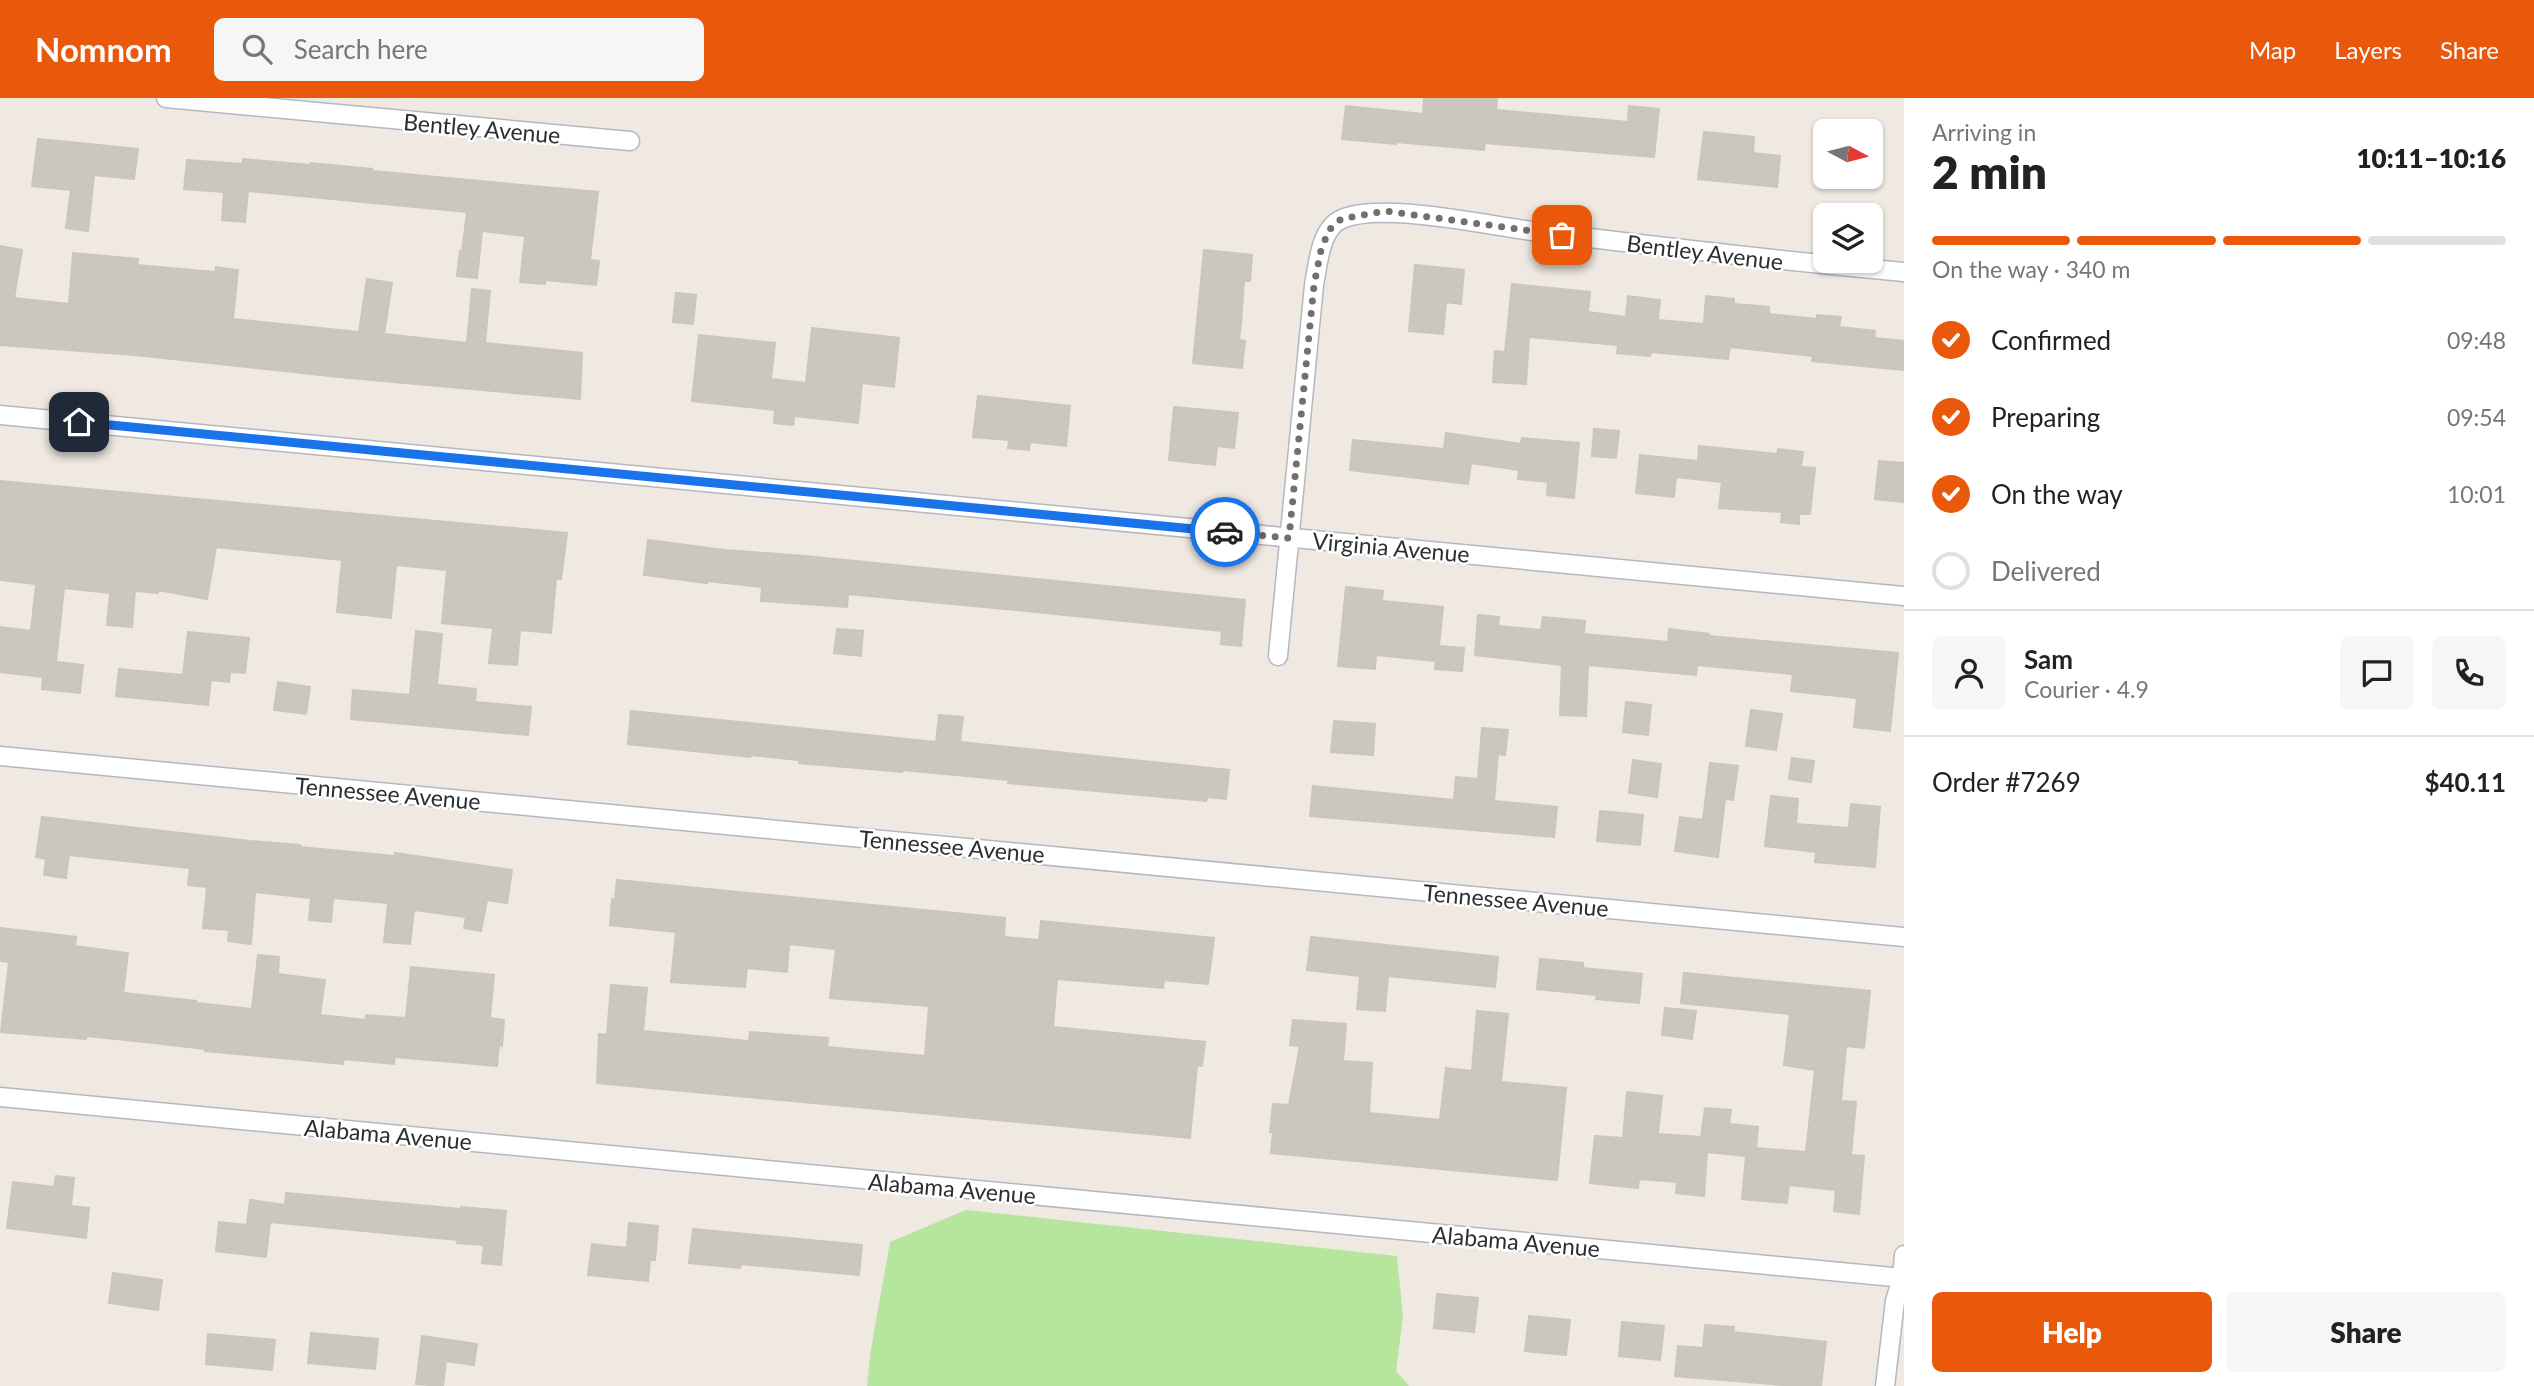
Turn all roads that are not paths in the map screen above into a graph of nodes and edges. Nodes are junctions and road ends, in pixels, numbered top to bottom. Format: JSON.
{"nodes":[{"id":1,"x":166,"y":98,"type":"edge"},
{"id":2,"x":630,"y":141,"type":"dead end"},
{"id":3,"x":1904,"y":272,"type":"edge"},
{"id":4,"x":0,"y":415,"type":"edge"},
{"id":5,"x":1289,"y":538,"type":"junction"},
{"id":6,"x":1904,"y":596,"type":"edge"},
{"id":7,"x":1278,"y":656,"type":"dead end"},
{"id":8,"x":0,"y":756,"type":"edge"},
{"id":9,"x":1904,"y":937,"type":"edge"},
{"id":10,"x":0,"y":1097,"type":"edge"},
{"id":11,"x":1904,"y":1255,"type":"edge"},
{"id":12,"x":1903,"y":1278,"type":"edge"},
{"id":13,"x":1885,"y":1386,"type":"edge"}],
"edges":[{"from":1,"to":2,"type":"street","name":"Bentley Avenue"},
{"from":3,"to":5,"type":"street","name":"Bentley Avenue"},
{"from":4,"to":5,"type":"street","name":"Virginia Avenue"},
{"from":5,"to":6,"type":"street","name":"Virginia Avenue"},
{"from":5,"to":7,"type":"street"},
{"from":8,"to":9,"type":"street","name":"Tennessee Avenue"},
{"from":10,"to":12,"type":"street","name":"Alabama Avenue"},
{"from":11,"to":12,"type":"street"},
{"from":12,"to":13,"type":"street"}]}
